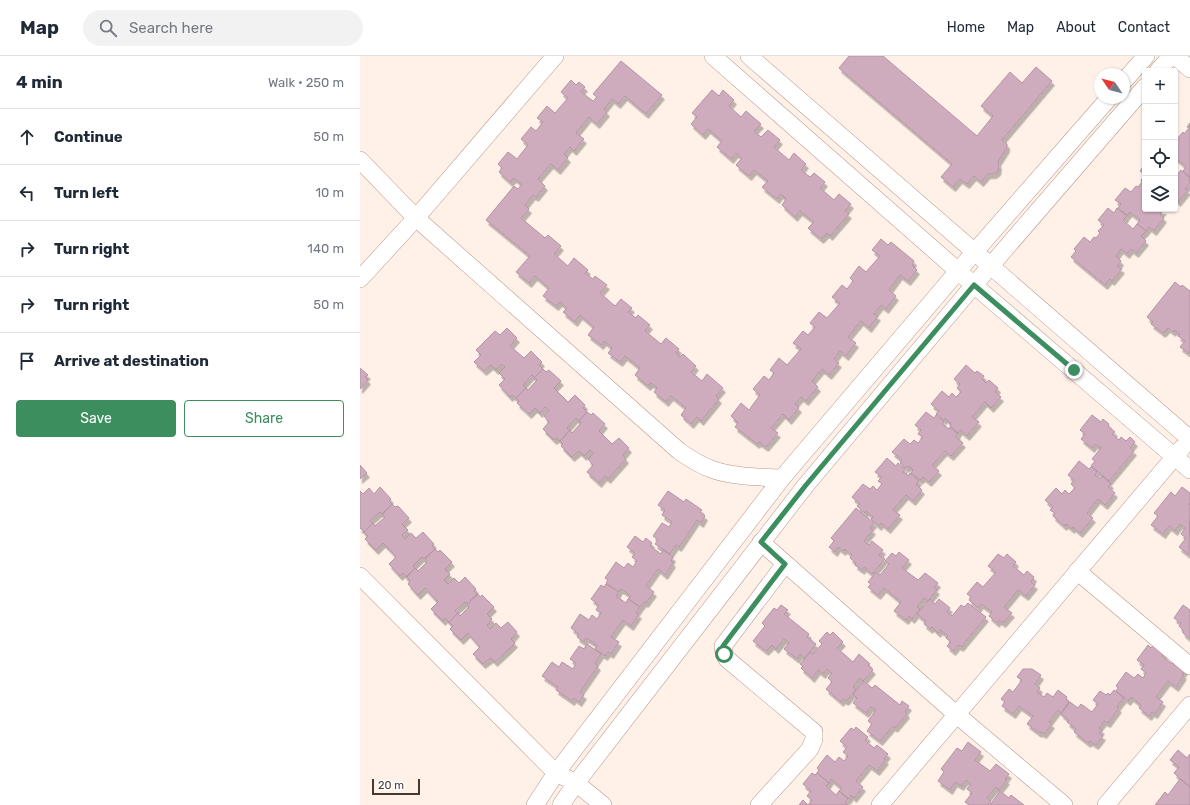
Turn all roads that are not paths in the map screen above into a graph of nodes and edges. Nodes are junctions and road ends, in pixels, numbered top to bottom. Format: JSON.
{"nodes":[{"id":1,"x":555,"y":56,"type":"edge"},
{"id":2,"x":713,"y":56,"type":"edge"},
{"id":3,"x":749,"y":56,"type":"edge"},
{"id":4,"x":1146,"y":56,"type":"edge"},
{"id":5,"x":1171,"y":56,"type":"edge"},
{"id":6,"x":1175,"y":56,"type":"edge"},
{"id":7,"x":1161,"y":68,"type":"edge"},
{"id":8,"x":1190,"y":69,"type":"edge"},
{"id":9,"x":1130,"y":74,"type":"edge"},
{"id":10,"x":1142,"y":90,"type":"edge"},
{"id":11,"x":1104,"y":104,"type":"edge"},
{"id":12,"x":360,"y":160,"type":"edge"},
{"id":13,"x":416,"y":218,"type":"junction"},
{"id":14,"x":975,"y":252,"type":"junction"},
{"id":15,"x":991,"y":266,"type":"junction"},
{"id":16,"x":958,"y":271,"type":"junction"},
{"id":17,"x":360,"y":279,"type":"edge"},
{"id":18,"x":974,"y":285,"type":"junction"},
{"id":19,"x":1091,"y":352,"type":"junction"},
{"id":20,"x":1074,"y":370,"type":"junction"},
{"id":21,"x":1190,"y":439,"type":"edge"},
{"id":22,"x":1174,"y":456,"type":"junction"},
{"id":23,"x":1190,"y":470,"type":"edge"},
{"id":24,"x":782,"y":478,"type":"junction"},
{"id":25,"x":761,"y":542,"type":"junction"},
{"id":26,"x":785,"y":564,"type":"junction"},
{"id":27,"x":1078,"y":571,"type":"junction"},
{"id":28,"x":360,"y":576,"type":"edge"},
{"id":29,"x":1190,"y":666,"type":"edge"},
{"id":30,"x":1190,"y":705,"type":"edge"},
{"id":31,"x":956,"y":714,"type":"junction"},
{"id":32,"x":556,"y":773,"type":"junction"},
{"id":33,"x":576,"y":783,"type":"junction"},
{"id":34,"x":535,"y":805,"type":"edge"},
{"id":35,"x":561,"y":805,"type":"edge"},
{"id":36,"x":603,"y":805,"type":"edge"},
{"id":37,"x":759,"y":805,"type":"edge"},
{"id":38,"x":880,"y":805,"type":"edge"},
{"id":39,"x":1064,"y":805,"type":"edge"},
{"id":40,"x":1106,"y":805,"type":"edge"}],
"edges":[{"from":1,"to":13,"type":"street"},
{"from":2,"to":16,"type":"street"},
{"from":3,"to":14,"type":"street"},
{"from":4,"to":9,"type":"street"},
{"from":5,"to":7,"type":"street"},
{"from":6,"to":8,"type":"street"},
{"from":10,"to":15,"type":"street"},
{"from":11,"to":14,"type":"street"},
{"from":12,"to":13,"type":"street"},
{"from":13,"to":17,"type":"street"},
{"from":13,"to":24,"type":"street"},
{"from":14,"to":15,"type":"street"},
{"from":14,"to":16,"type":"street"},
{"from":15,"to":18,"type":"street"},
{"from":15,"to":19,"type":"street"},
{"from":16,"to":18,"type":"street"},
{"from":16,"to":24,"type":"street"},
{"from":18,"to":20,"type":"street"},
{"from":18,"to":25,"type":"street"},
{"from":19,"to":20,"type":"street"},
{"from":19,"to":21,"type":"street"},
{"from":20,"to":22,"type":"street"},
{"from":21,"to":22,"type":"street"},
{"from":22,"to":23,"type":"street"},
{"from":22,"to":27,"type":"street"},
{"from":24,"to":32,"type":"street"},
{"from":25,"to":26,"type":"street"},
{"from":25,"to":33,"type":"street"},
{"from":26,"to":31,"type":"street"},
{"from":26,"to":37,"type":"street"},
{"from":27,"to":29,"type":"street"},
{"from":27,"to":31,"type":"street"},
{"from":28,"to":32,"type":"street"},
{"from":30,"to":40,"type":"street"},
{"from":31,"to":38,"type":"street"},
{"from":31,"to":39,"type":"street"},
{"from":32,"to":33,"type":"street"},
{"from":32,"to":34,"type":"street"},
{"from":33,"to":35,"type":"street"},
{"from":33,"to":36,"type":"street"}]}
